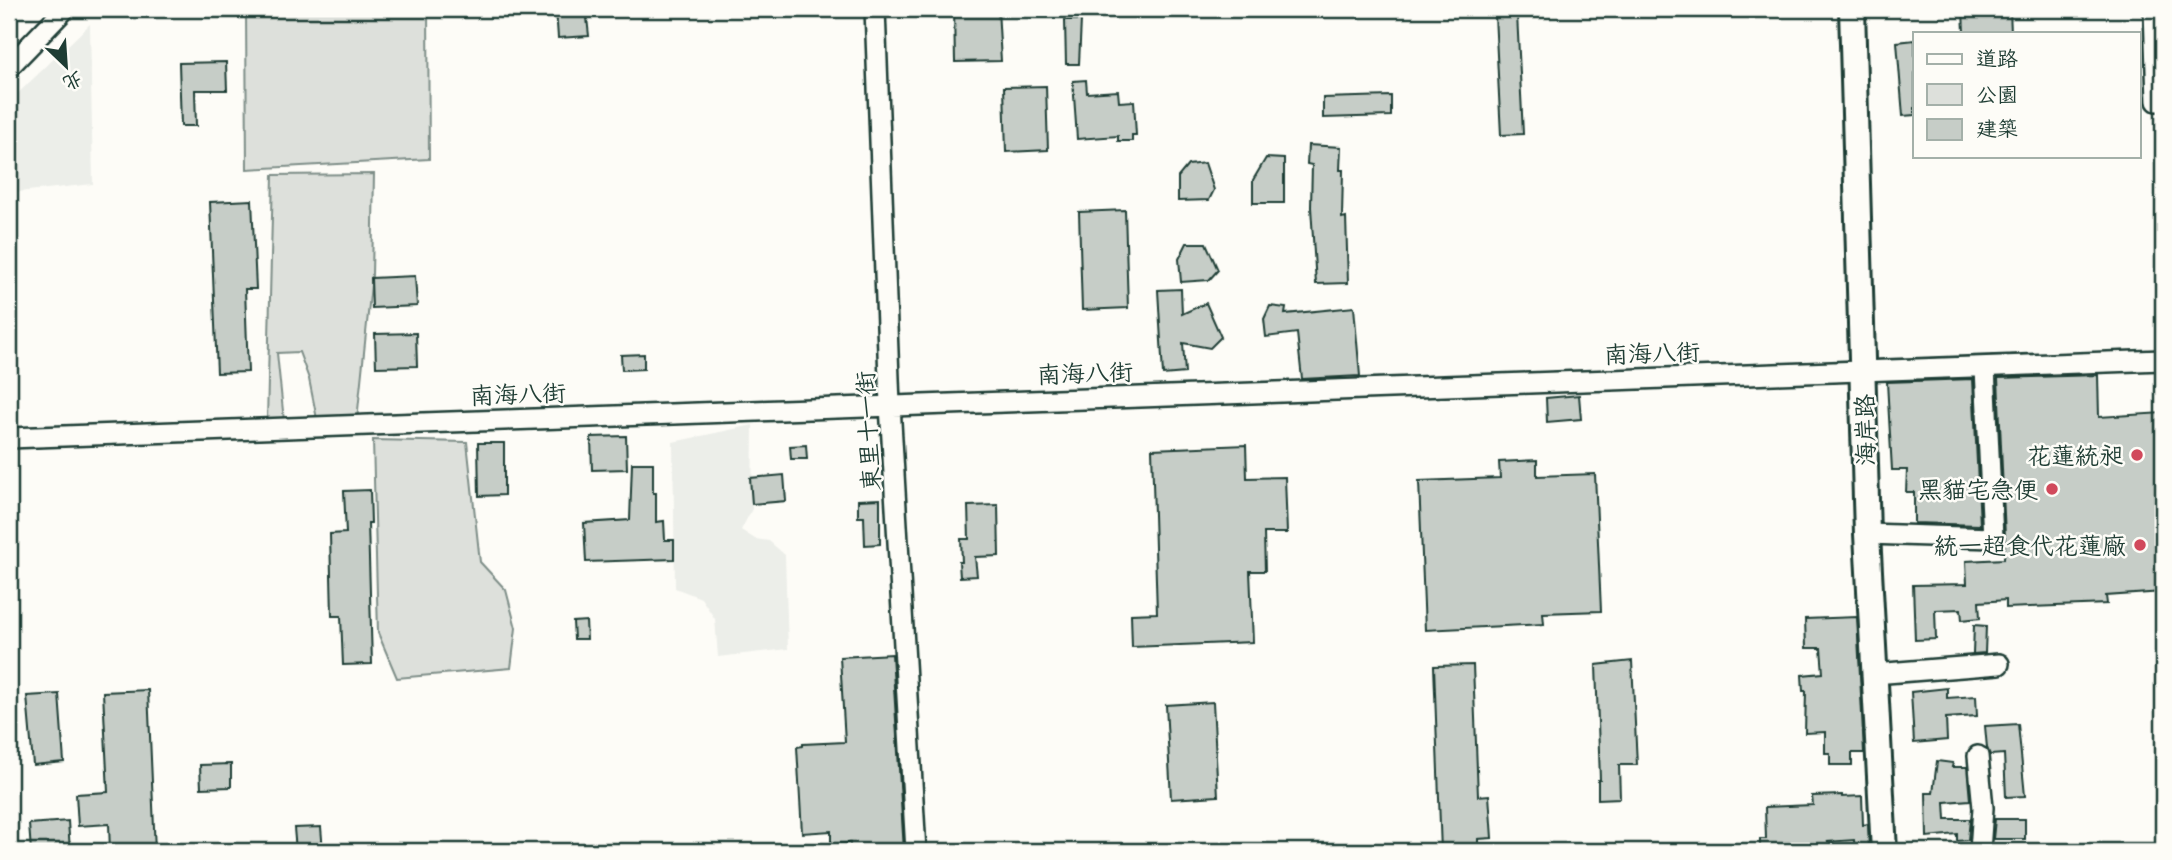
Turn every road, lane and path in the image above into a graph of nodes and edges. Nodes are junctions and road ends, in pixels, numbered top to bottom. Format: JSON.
{"nodes":[{"id":1,"x":65,"y":9,"type":"edge"},
{"id":2,"x":875,"y":9,"type":"edge"},
{"id":3,"x":1852,"y":9,"type":"edge"},
{"id":4,"x":2154,"y":9,"type":"edge"},
{"id":5,"x":9,"y":67,"type":"edge"},
{"id":6,"x":2157,"y":101,"type":"dead end"},
{"id":7,"x":2163,"y":360,"type":"edge"},
{"id":8,"x":1985,"y":368,"type":"junction"},
{"id":9,"x":1863,"y":370,"type":"junction"},
{"id":10,"x":890,"y":405,"type":"junction"},
{"id":11,"x":9,"y":438,"type":"edge"},
{"id":12,"x":1867,"y":534,"type":"junction"},
{"id":13,"x":2000,"y":664,"type":"dead end"},
{"id":14,"x":1874,"y":674,"type":"junction"},
{"id":15,"x":1978,"y":756,"type":"dead end"},
{"id":16,"x":916,"y":851,"type":"edge"},
{"id":17,"x":1884,"y":851,"type":"edge"},
{"id":18,"x":1980,"y":851,"type":"edge"}],
"edges":[{"from":1,"to":5,"type":"street"},
{"from":2,"to":10,"type":"street","name":"東里十一街"},
{"from":3,"to":9,"type":"main road","name":"海岸路"},
{"from":4,"to":6,"type":"street"},
{"from":7,"to":8,"type":"street","name":"南海八街"},
{"from":8,"to":9,"type":"street","name":"南海八街"},
{"from":8,"to":12,"type":"street"},
{"from":9,"to":10,"type":"street","name":"南海八街"},
{"from":9,"to":12,"type":"main road","name":"海岸路"},
{"from":10,"to":11,"type":"street","name":"南海八街"},
{"from":10,"to":16,"type":"street","name":"東里十一街"},
{"from":12,"to":14,"type":"main road","name":"海岸路"},
{"from":13,"to":14,"type":"street"},
{"from":14,"to":17,"type":"main road","name":"海岸路"},
{"from":15,"to":18,"type":"street"}]}
